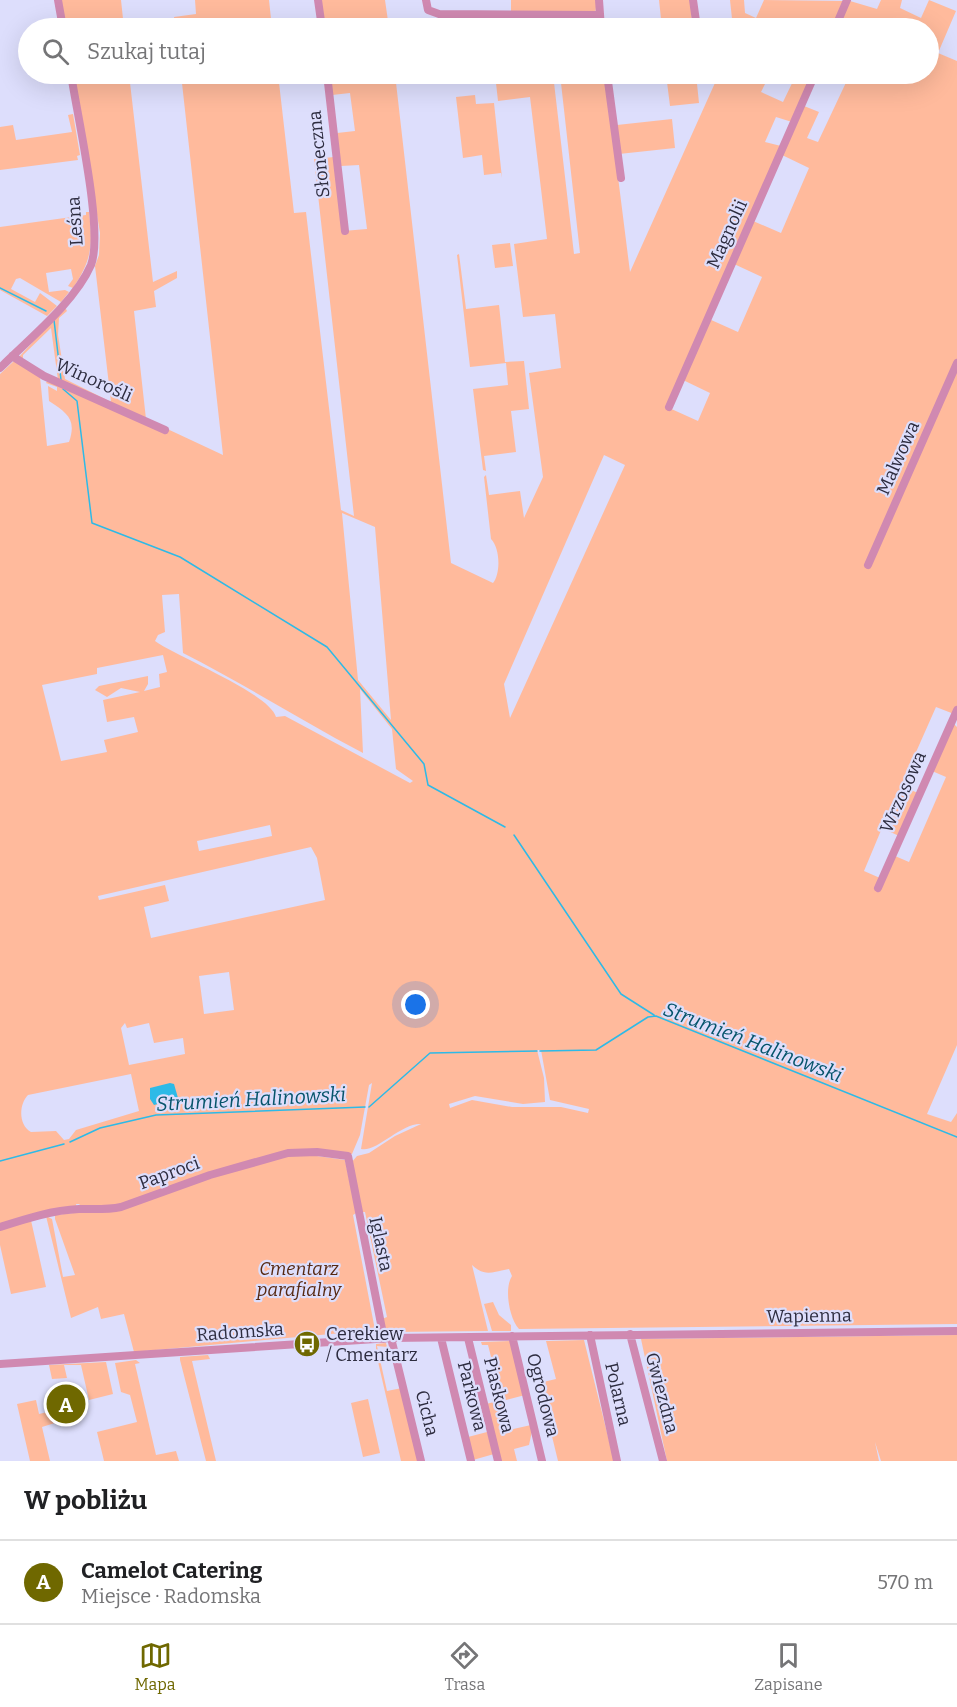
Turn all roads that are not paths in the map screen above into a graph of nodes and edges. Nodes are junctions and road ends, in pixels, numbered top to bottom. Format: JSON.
{"nodes":[{"id":1,"x":58,"y":0,"type":"edge"},
{"id":2,"x":318,"y":0,"type":"edge"},
{"id":3,"x":426,"y":0,"type":"edge"},
{"id":4,"x":599,"y":0,"type":"edge"},
{"id":5,"x":693,"y":0,"type":"edge"},
{"id":6,"x":848,"y":0,"type":"edge"},
{"id":7,"x":599,"y":15,"type":"junction"},
{"id":8,"x":61,"y":18,"type":"edge"},
{"id":9,"x":321,"y":18,"type":"edge"},
{"id":10,"x":599,"y":18,"type":"edge"},
{"id":11,"x":696,"y":18,"type":"edge"},
{"id":12,"x":840,"y":18,"type":"edge"},
{"id":13,"x":73,"y":84,"type":"edge"},
{"id":14,"x":328,"y":84,"type":"edge"},
{"id":15,"x":608,"y":84,"type":"edge"},
{"id":16,"x":811,"y":84,"type":"edge"},
{"id":17,"x":621,"y":178,"type":"dead end"},
{"id":18,"x":345,"y":231,"type":"dead end"},
{"id":19,"x":12,"y":356,"type":"junction"},
{"id":20,"x":957,"y":363,"type":"edge"},
{"id":21,"x":0,"y":368,"type":"edge"},
{"id":22,"x":669,"y":407,"type":"dead end"},
{"id":23,"x":165,"y":430,"type":"dead end"},
{"id":24,"x":868,"y":565,"type":"dead end"},
{"id":25,"x":957,"y":710,"type":"edge"},
{"id":26,"x":878,"y":888,"type":"dead end"},
{"id":27,"x":348,"y":1156,"type":"joint"},
{"id":28,"x":0,"y":1227,"type":"edge"},
{"id":29,"x":957,"y":1331,"type":"edge"},
{"id":30,"x":630,"y":1334,"type":"junction"},
{"id":31,"x":662,"y":1334,"type":"joint"},
{"id":32,"x":590,"y":1335,"type":"junction"},
{"id":33,"x":512,"y":1336,"type":"junction"},
{"id":34,"x":441,"y":1338,"type":"junction"},
{"id":35,"x":468,"y":1338,"type":"junction"},
{"id":36,"x":388,"y":1339,"type":"junction"},
{"id":37,"x":0,"y":1364,"type":"edge"},
{"id":38,"x":421,"y":1461,"type":"edge"},
{"id":39,"x":471,"y":1461,"type":"edge"},
{"id":40,"x":498,"y":1461,"type":"edge"},
{"id":41,"x":542,"y":1461,"type":"edge"},
{"id":42,"x":617,"y":1461,"type":"edge"},
{"id":43,"x":663,"y":1461,"type":"edge"}],
"edges":[{"from":1,"to":8,"type":"street"},
{"from":2,"to":9,"type":"street"},
{"from":3,"to":7,"type":"street"},
{"from":4,"to":7,"type":"street"},
{"from":5,"to":11,"type":"street"},
{"from":6,"to":12,"type":"street"},
{"from":7,"to":10,"type":"street"},
{"from":13,"to":19,"type":"street","name":"Leśna"},
{"from":14,"to":18,"type":"street","name":"Słoneczna"},
{"from":15,"to":17,"type":"street"},
{"from":16,"to":22,"type":"street","name":"Magnolii"},
{"from":19,"to":21,"type":"street","name":"Leśna"},
{"from":19,"to":23,"type":"street","name":"Winorośli"},
{"from":20,"to":24,"type":"street","name":"Malwowa"},
{"from":25,"to":26,"type":"street","name":"Wrzosowa"},
{"from":27,"to":28,"type":"street","name":"Paproci"},
{"from":27,"to":36,"type":"street","name":"Iglasta"},
{"from":29,"to":31,"type":"street","name":"Wapienna"},
{"from":30,"to":31,"type":"street","name":"Radomska"},
{"from":30,"to":32,"type":"street","name":"Radomska"},
{"from":30,"to":43,"type":"street","name":"Gwiezdna"},
{"from":32,"to":33,"type":"street","name":"Radomska"},
{"from":32,"to":42,"type":"street","name":"Polarna"},
{"from":33,"to":35,"type":"street","name":"Radomska"},
{"from":33,"to":41,"type":"street","name":"Ogrodowa"},
{"from":34,"to":35,"type":"street","name":"Radomska"},
{"from":34,"to":36,"type":"street","name":"Radomska"},
{"from":34,"to":39,"type":"street","name":"Parkowa"},
{"from":35,"to":40,"type":"street","name":"Piaskowa"},
{"from":36,"to":37,"type":"street","name":"Radomska"},
{"from":36,"to":38,"type":"street","name":"Cicha"}]}
